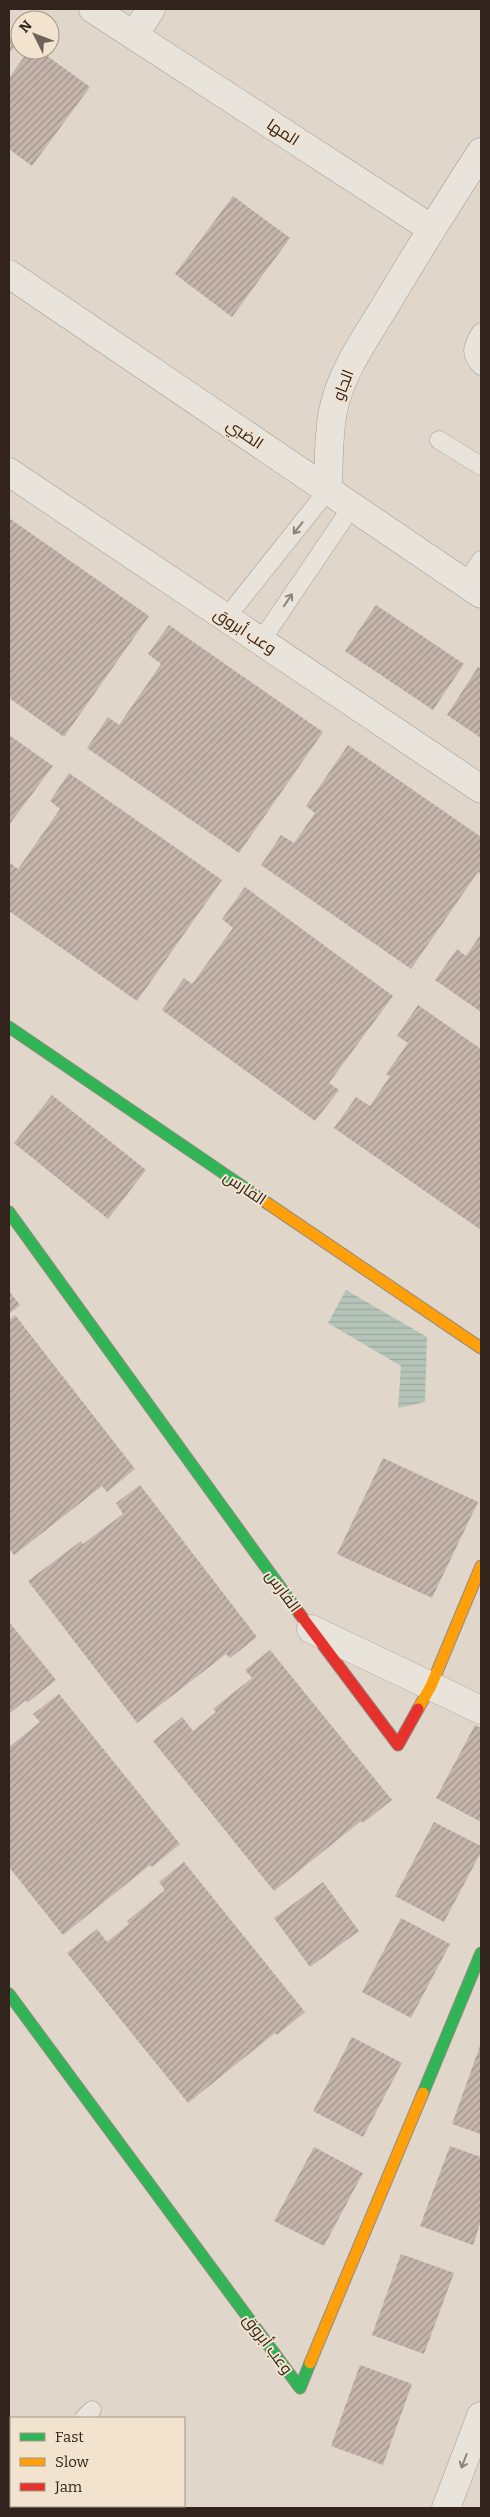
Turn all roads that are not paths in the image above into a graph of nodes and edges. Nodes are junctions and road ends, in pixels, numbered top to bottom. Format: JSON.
{"nodes":[{"id":1,"x":93,"y":9,"type":"edge"},
{"id":2,"x":151,"y":9,"type":"edge"},
{"id":3,"x":134,"y":35,"type":"junction"},
{"id":4,"x":481,"y":152,"type":"edge"},
{"id":5,"x":432,"y":229,"type":"junction"},
{"id":6,"x":9,"y":274,"type":"edge"},
{"id":7,"x":481,"y":332,"type":"edge"},
{"id":8,"x":481,"y":366,"type":"edge"},
{"id":9,"x":439,"y":440,"type":"dead end"},
{"id":10,"x":481,"y":466,"type":"edge"},
{"id":11,"x":9,"y":472,"type":"edge"},
{"id":12,"x":328,"y":490,"type":"junction"},
{"id":13,"x":353,"y":505,"type":"junction"},
{"id":14,"x":481,"y":560,"type":"edge"},
{"id":15,"x":473,"y":589,"type":"edge"},
{"id":16,"x":226,"y":618,"type":"junction"},
{"id":17,"x":261,"y":640,"type":"junction"},
{"id":18,"x":481,"y":789,"type":"edge"},
{"id":19,"x":9,"y":1028,"type":"edge"},
{"id":20,"x":9,"y":1212,"type":"edge"},
{"id":21,"x":478,"y":1339,"type":"edge"},
{"id":22,"x":481,"y":1566,"type":"edge"},
{"id":23,"x":311,"y":1629,"type":"junction"},
{"id":24,"x":431,"y":1686,"type":"junction"},
{"id":25,"x":481,"y":1710,"type":"edge"},
{"id":26,"x":481,"y":1953,"type":"edge"},
{"id":27,"x":9,"y":1994,"type":"edge"},
{"id":28,"x":481,"y":2416,"type":"edge"},
{"id":29,"x":446,"y":2508,"type":"edge"}],
"edges":[{"from":1,"to":3,"type":"street","name":"المها"},
{"from":2,"to":3,"type":"street"},
{"from":3,"to":5,"type":"street","name":"المها"},
{"from":4,"to":5,"type":"street","name":"الجاو"},
{"from":5,"to":12,"type":"street","name":"الجاو"},
{"from":6,"to":12,"type":"street","name":"الضبي"},
{"from":7,"to":8,"type":"lane"},
{"from":9,"to":10,"type":"lane"},
{"from":11,"to":16,"type":"street","name":"وعب أبروق"},
{"from":12,"to":13,"type":"street","name":"الضبي"},
{"from":12,"to":16,"type":"lane","one_way":true},
{"from":13,"to":15,"type":"street","name":"الضبي"},
{"from":17,"to":13,"type":"lane","one_way":true},
{"from":14,"to":15,"type":"lane"},
{"from":16,"to":17,"type":"street","name":"وعب أبروق"},
{"from":17,"to":18,"type":"street","name":"وعب أبروق"},
{"from":19,"to":21,"type":"street","name":"الفارس"},
{"from":20,"to":23,"type":"street","name":"الفارس"},
{"from":22,"to":24,"type":"street","name":"الفارس"},
{"from":23,"to":24,"type":"street","name":"الفارس"},
{"from":23,"to":24,"type":"street","name":"الفارس"},
{"from":24,"to":25,"type":"street","name":"الفارس"},
{"from":26,"to":27,"type":"street","name":"وعب أبروق"},
{"from":28,"to":29,"type":"street","one_way":true}]}
